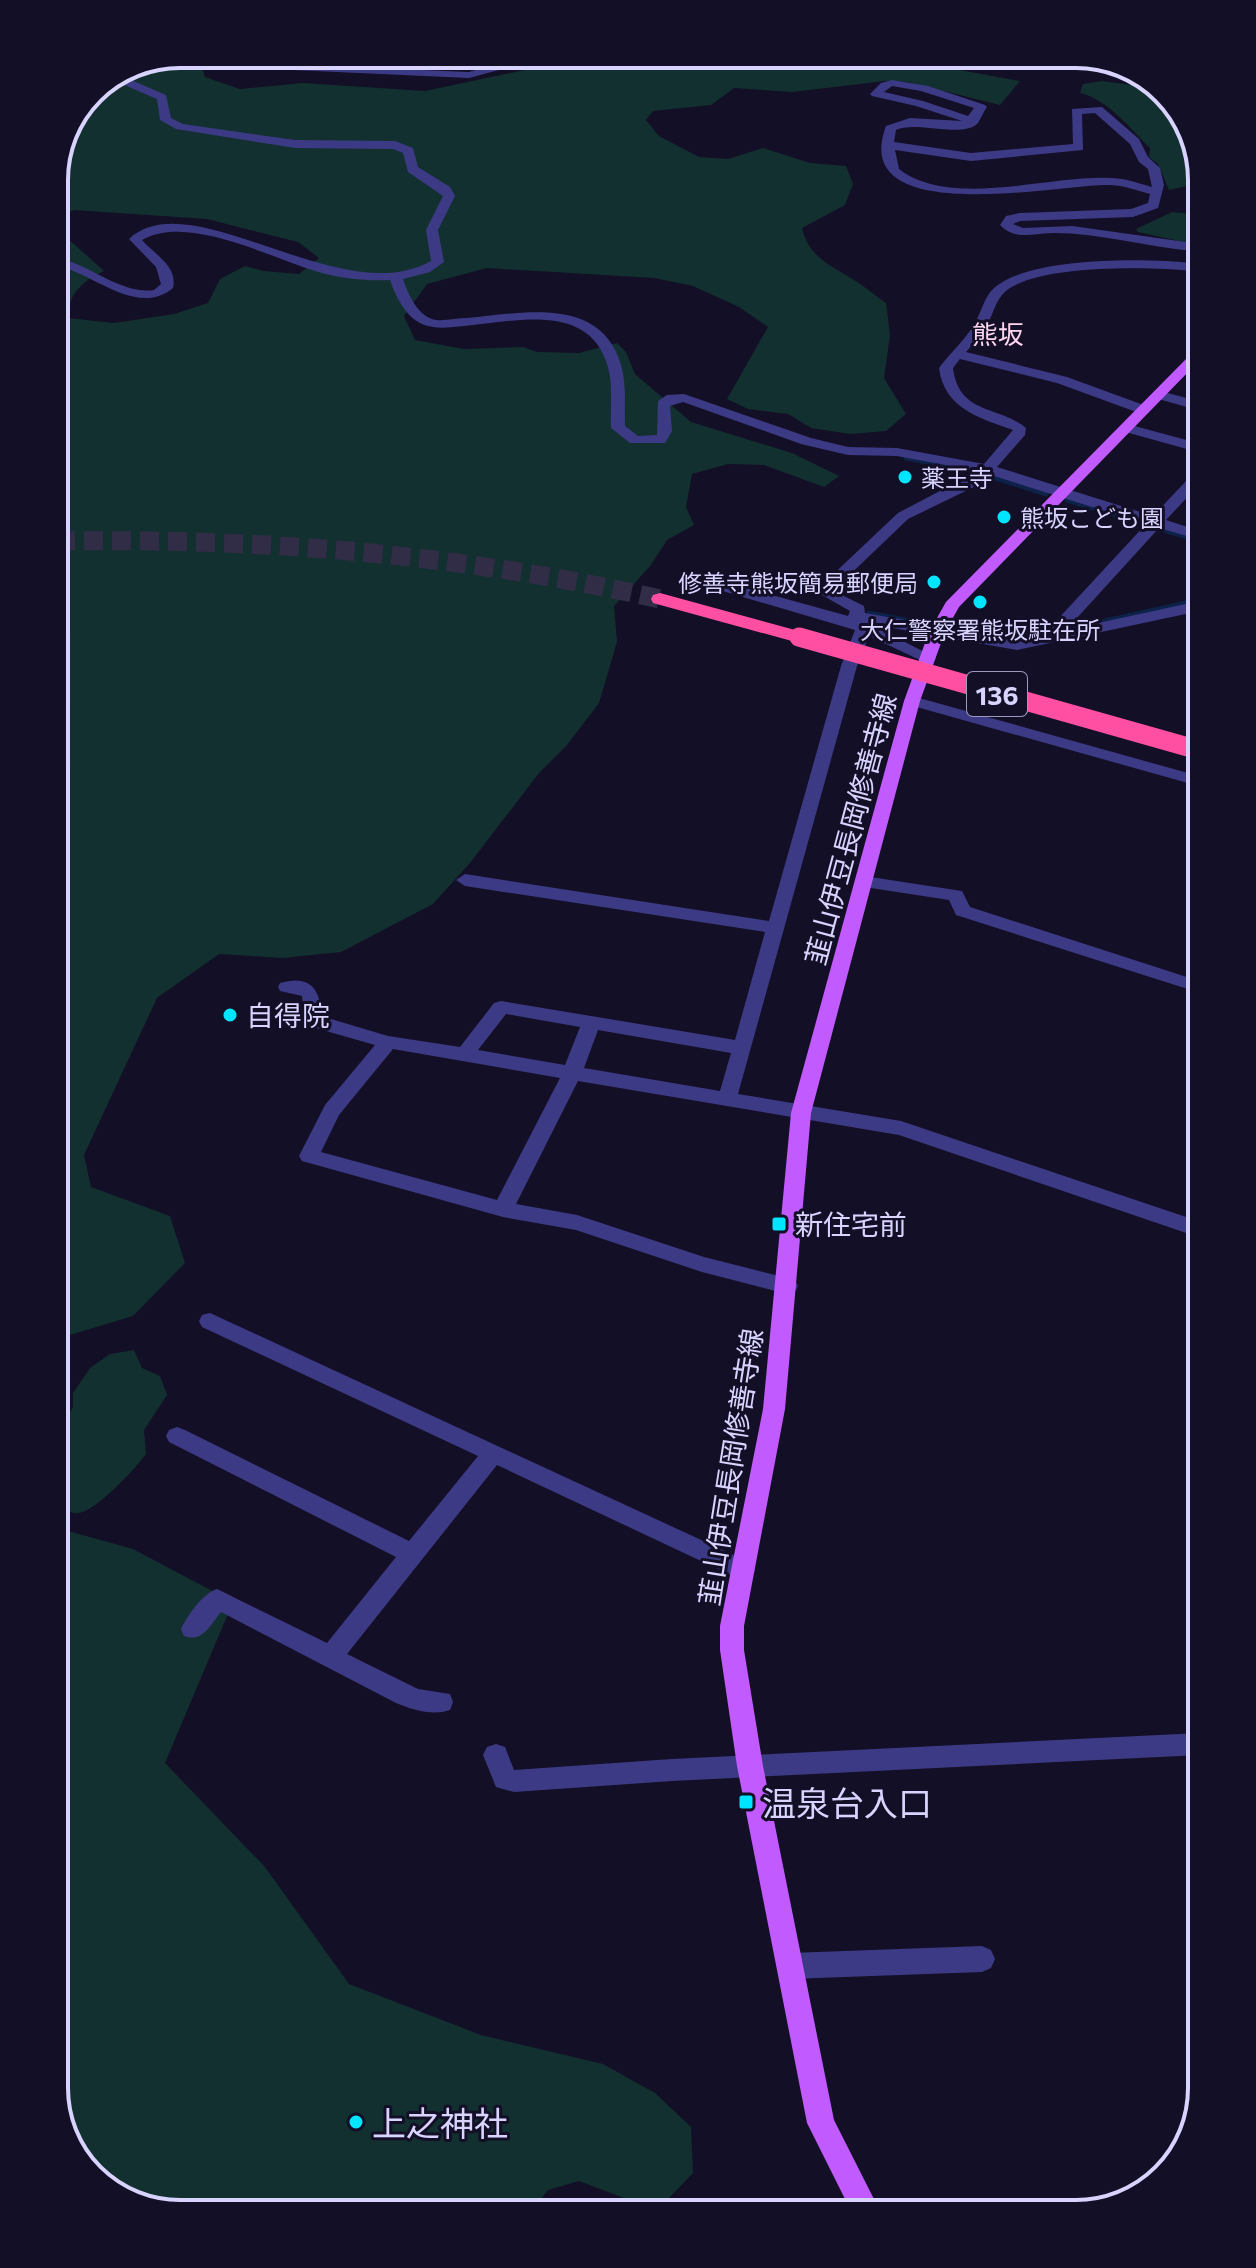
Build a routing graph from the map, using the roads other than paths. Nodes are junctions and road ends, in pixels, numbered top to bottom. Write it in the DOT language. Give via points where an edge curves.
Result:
graph roads {
  1 [pos="174,68"];
  2 [pos="282,68"];
  3 [pos="495,68"];
  4 [pos="127,82"];
  5 [pos="971,120"];
  6 [pos="888,145"];
  7 [pos="1155,192"];
  8 [pos="1188,246"];
  9 [pos="68,263"];
  10 [pos="1188,266"];
  11 [pos="396,278"];
  12 [pos="957,354"];
  13 [pos="1188,367"];
  14 [pos="1160,395"];
  15 [pos="1188,403"];
  16 [pos="1144,410"];
  17 [pos="1127,428"];
  18 [pos="1188,445"];
  19 [pos="988,469"];
  20 [pos="1188,487"];
  21 [pos="1061,493"];
  22 [pos="1155,523"];
  23 [pos="1188,532"];
  24 [pos="721,586"];
  25 [pos="660,599"];
  26 [pos="1188,609"];
  27 [pos="859,622"];
  28 [pos="937,632"];
  29 [pos="799,637"];
  30 [pos="1047,641"];
  31 [pos="928,658"];
  32 [pos="869,659"];
  33 [pos="912,701"];
  34 [pos="1188,731"];
  35 [pos="1188,747"];
  36 [pos="1188,761"];
  37 [pos="1188,778"];
  38 [pos="465,880"];
  39 [pos="864,882"];
  40 [pos="777,928"];
  41 [pos="1188,983"];
  42 [pos="287,987"];
  43 [pos="591,1022"];
  44 [pos="388,1042"];
  45 [pos="742,1048"];
  46 [pos="465,1054"];
  47 [pos="572,1073"];
  48 [pos="727,1099"];
  49 [pos="801,1113"];
  50 [pos="503,1209"];
  51 [pos="1188,1226"];
  52 [pos="787,1286"];
  53 [pos="210,1321"];
  54 [pos="177,1436"];
  55 [pos="492,1455"];
  56 [pos="412,1554"];
  57 [pos="743,1570"];
  58 [pos="193,1629"];
  59 [pos="331,1656"];
  60 [pos="441,1702"];
  61 [pos="1188,1745"];
  62 [pos="496,1755"];
  63 [pos="750,1766"];
  64 [pos="982,1959"];
  65 [pos="790,1966"];
  66 [pos="860,2200"];
  1 -- 2 [label="street"];
  2 -- 3 [label="street" via="469,75"];
  4 -- 11 [label="street" via="162,97 166,120 185,128 295,144 395,145 409,151 412,169 449,196 432,230 438,262"];
  5 -- 5 [label="street" via="981,107 945,94 895,83 876,94"];
  5 -- 6 [label="street" via="947,126 899,122 888,131"];
  6 -- 7 [label="street" via="895,173 918,184 987,191 1111,181"];
  6 -- 7 [label="street" via="971,157 1079,147 1076,111 1098,109 1135,142 1154,168"];
  7 -- 8 [label="street" via="1154,205 1141,212 1069,213 1005,223 1018,231 1094,231"];
  9 -- 11 [label="street" via="134,294 156,294 167,287 168,275 135,239 150,231 178,230 228,238 314,267"];
  10 -- 12 [label="street" via="1097,267 1026,277 996,293"];
  11 -- 19 [label="street" via="411,309 436,324 549,315 588,325 616,367 618,428 635,440 660,440 668,427 663,404 684,398 832,448 897,452"];
  12 -- 16 [label="street" via="1062,380"];
  12 -- 19 [label="street" via="945,372 956,395 969,408 1019,428"];
  13 -- 14 [label="main road, 韮山伊豆長岡修善寺線"];
  14 -- 15 [label="street"];
  14 -- 16 [label="main road, 韮山伊豆長岡修善寺線"];
  16 -- 17 [label="main road, 韮山伊豆長岡修善寺線"];
  17 -- 18 [label="street"];
  17 -- 21 [label="main road, 韮山伊豆長岡修善寺線"];
  19 -- 21 [label="street"];
  19 -- 27 [label="street" via="972,484 903,516 830,585 830,595 858,609"];
  20 -- 22 [label="street"];
  21 -- 22 [label="street"];
  21 -- 28 [label="main road, 韮山伊豆長岡修善寺線" via="952,605"];
  22 -- 23 [label="street"];
  22 -- 30 [label="street"];
  24 -- 27 [label="street"];
  25 -- 29 [label="highway, 136"];
  26 -- 30 [label="street"];
  27 -- 28 [label="street"];
  27 -- 31 [label="street"];
  27 -- 40 [label="street"];
  28 -- 30 [label="street" via="1004,644"];
  28 -- 31 [label="main road, 韮山伊豆長岡修善寺線"];
  29 -- 32 [label="highway, 136, bridge"];
  29 -- 34 [label="highway, bridge"];
  31 -- 33 [label="main road, 韮山伊豆長岡修善寺線"];
  32 -- 35 [label="highway, 136, bridge"];
  32 -- 36 [label="highway, bridge"];
  33 -- 37 [label="street"];
  33 -- 39 [label="main road, 韮山伊豆長岡修善寺線"];
  38 -- 40 [label="street"];
  39 -- 41 [label="street" via="956,895 962,911"];
  39 -- 49 [label="main road, 韮山伊豆長岡修善寺線"];
  40 -- 45 [label="street"];
  42 -- 44 [label="street" via="311,992 312,1020"];
  43 -- 45 [label="street"];
  43 -- 46 [label="street" via="501,1007"];
  43 -- 47 [label="street"];
  44 -- 46 [label="street"];
  44 -- 50 [label="street" via="326,1121 309,1156"];
  45 -- 48 [label="street"];
  46 -- 47 [label="street"];
  47 -- 48 [label="street"];
  47 -- 50 [label="street"];
  48 -- 49 [label="street"];
  49 -- 51 [label="street" via="901,1128"];
  49 -- 52 [label="main road, 韮山伊豆長岡修善寺線"];
  50 -- 52 [label="street" via="577,1223"];
  52 -- 57 [label="main road, 韮山伊豆長岡修善寺線" via="774,1409"];
  53 -- 55 [label="street"];
  54 -- 56 [label="street"];
  55 -- 56 [label="street"];
  55 -- 57 [label="street"];
  56 -- 59 [label="street"];
  57 -- 63 [label="main road, 韮山伊豆長岡修善寺線" via="732,1650"];
  58 -- 59 [label="street" via="217,1599"];
  59 -- 60 [label="street" via="417,1700"];
  61 -- 63 [label="street"];
  62 -- 63 [label="street" via="505,1779 514,1781"];
  63 -- 65 [label="main road, 韮山伊豆長岡修善寺線"];
  64 -- 65 [label="street"];
  65 -- 66 [label="main road, 韮山伊豆長岡修善寺線" via="821,2123"];
}
